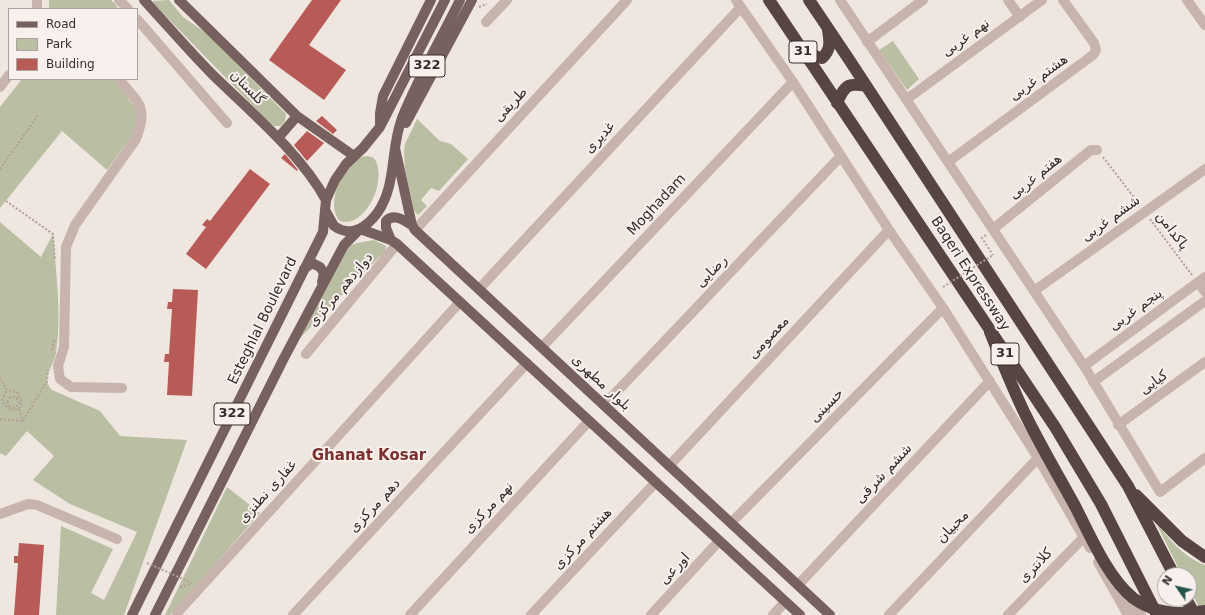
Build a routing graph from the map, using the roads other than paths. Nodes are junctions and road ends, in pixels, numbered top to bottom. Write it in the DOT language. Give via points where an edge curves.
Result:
graph roads {
  1 [pos="145,0"];
  2 [pos="179,0"];
  3 [pos="431,0"];
  4 [pos="445,0"];
  5 [pos="460,0"];
  6 [pos="472,0"];
  7 [pos="507,0"];
  8 [pos="627,0"];
  9 [pos="769,0"];
  10 [pos="808,0"];
  11 [pos="840,0"];
  12 [pos="923,0"];
  13 [pos="1008,0"];
  14 [pos="1042,0"];
  15 [pos="1063,0"];
  16 [pos="1187,0"];
  17 [pos="739,4"];
  18 [pos="1020,17"];
  19 [pos="138,21"];
  20 [pos="486,22"];
  21 [pos="1205,25"];
  22 [pos="828,30"];
  23 [pos="867,42"];
  24 [pos="803,53"];
  25 [pos="8,76"];
  26 [pos="120,80"];
  27 [pos="793,82"];
  28 [pos="866,86"];
  29 [pos="0,87"];
  30 [pos="906,99"];
  31 [pos="837,103"];
  32 [pos="297,116"];
  33 [pos="227,123"];
  34 [pos="380,128"];
  35 [pos="397,134"];
  36 [pos="278,138"];
  37 [pos="395,148"];
  38 [pos="1097,150"];
  39 [pos="354,156"];
  40 [pos="840,157"];
  41 [pos="948,162"];
  42 [pos="1205,169"];
  43 [pos="326,205"];
  44 [pos="414,227"];
  45 [pos="360,229"];
  46 [pos="993,229"];
  47 [pos="889,230"];
  48 [pos="394,242"];
  49 [pos="304,269"];
  50 [pos="1202,280"];
  51 [pos="321,288"];
  52 [pos="479,289"];
  53 [pos="1034,291"];
  54 [pos="1205,292"];
  55 [pos="1205,301"];
  56 [pos="460,302"];
  57 [pos="943,308"];
  58 [pos="990,332"];
  59 [pos="542,347"];
  60 [pos="306,354"];
  61 [pos="1205,362"];
  62 [pos="527,364"];
  63 [pos="1084,366"];
  64 [pos="990,381"];
  65 [pos="1093,382"];
  66 [pos="122,388"];
  67 [pos="604,406"];
  68 [pos="589,421"];
  69 [pos="1118,425"];
  70 [pos="1038,458"];
  71 [pos="1205,458"];
  72 [pos="669,466"];
  73 [pos="656,482"];
  74 [pos="1128,486"];
  75 [pos="0,514"];
  76 [pos="731,524"];
  77 [pos="1084,537"];
  78 [pos="117,539"];
  79 [pos="719,541"];
  80 [pos="1205,557"];
  81 [pos="1170,567"];
  82 [pos="798,585"];
  83 [pos="1115,594"];
  84 [pos="785,602"];
  85 [pos="1205,611"];
  86 [pos="177,613"];
  87 [pos="132,615"];
  88 [pos="154,615"];
  89 [pos="293,615"];
  90 [pos="410,615"];
  91 [pos="531,615"];
  92 [pos="651,615"];
  93 [pos="773,615"];
  94 [pos="800,615"];
  95 [pos="830,615"];
  96 [pos="889,615"];
  97 [pos="1008,615"];
  98 [pos="1128,615"];
  99 [pos="1141,615"];
  100 [pos="1157,615"];
  1 -- 36 [label="main road, گلستان" via="210,72"];
  2 -- 32 [label="main road, گلستان"];
  3 -- 34 [label="main road" via="383,96"];
  4 -- 34 [label="main road, 322"];
  5 -- 35 [label="main road, 322" via="401,119"];
  6 -- 35 [label="main road" via="408,119"];
  7 -- 20 [label="street"];
  8 -- 44 [label="street, طریقی"];
  9 -- 24 [label="highway, Baqeri Expressway / 31"];
  10 -- 22 [label="highway, Baqeri Expressway / 31"];
  11 -- 23 [label="street"];
  12 -- 23 [label="street"];
  13 -- 18 [label="street"];
  14 -- 18 [label="street, نهم غربی"];
  15 -- 41 [label="street, هشتم غربی" via="1094,42 1096,50 1093,55"];
  16 -- 21 [label="street"];
  17 -- 27 [label="street"];
  17 -- 52 [label="street, غدیری"];
  18 -- 30 [label="street, نهم غربی"];
  19 -- 33 [label="street"];
  22 -- 24 [label="highway" via="830,44 827,54 822,58"];
  22 -- 28 [label="highway, Baqeri Expressway / 31"];
  23 -- 30 [label="street"];
  24 -- 31 [label="highway, Baqeri Expressway / 31"];
  25 -- 29 [label="street"];
  26 -- 66 [label="street" via="140,106 143,114 141,126 136,139 75,226 66,247 64,347 58,373 60,379 71,387"];
  27 -- 40 [label="street"];
  27 -- 59 [label="street, Moghadam"];
  28 -- 31 [label="highway" via="847,86"];
  28 -- 74 [label="highway, Baqeri Expressway / 31"];
  30 -- 41 [label="street"];
  31 -- 58 [label="highway, Baqeri Expressway / 31"];
  32 -- 36 [label="main road"];
  32 -- 39 [label="main road, گلستان"];
  34 -- 39 [label="main road, Esteghlal Boulevard"];
  35 -- 37 [label="main road"];
  36 -- 43 [label="main road, گلستان" via="315,182"];
  37 -- 44 [label="main road"];
  37 -- 45 [label="main road" via="387,194 377,213"];
  38 -- 46 [label="street, هفتم غربی" via="1091,150"];
  39 -- 43 [label="main road, Esteghlal Boulevard" via="334,180"];
  40 -- 47 [label="street"];
  40 -- 67 [label="street, رضایی"];
  41 -- 46 [label="street"];
  42 -- 53 [label="street, ششم غربی"];
  43 -- 45 [label="main road, گلستان" via="330,221 338,229 351,232"];
  43 -- 49 [label="main road, Esteghlal Boulevard / 322" via="323,232"];
  44 -- 48 [label="main road, بلوار مطهری" via="395,217 390,218 386,221 386,228"];
  44 -- 52 [label="main road, بلوار مطهری"];
  45 -- 48 [label="main road"];
  45 -- 51 [label="main road, 322" via="344,245"];
  46 -- 53 [label="street"];
  47 -- 57 [label="street"];
  47 -- 72 [label="street, معصومی"];
  48 -- 56 [label="main road"];
  48 -- 60 [label="street, دوازدهم مرکزی"];
  49 -- 51 [label="main road" via="312,263 320,267 324,273"];
  49 -- 87 [label="main road, Esteghlal Boulevard / 322"];
  50 -- 54 [label="street"];
  50 -- 63 [label="street, پنجم غربی"];
  51 -- 88 [label="main road, 322"];
  52 -- 59 [label="main road, بلوار مطهری"];
  53 -- 63 [label="street"];
  55 -- 65 [label="street"];
  56 -- 62 [label="main road"];
  56 -- 86 [label="street, غفاری نطنزی"];
  57 -- 64 [label="street"];
  57 -- 76 [label="street, حسینی"];
  58 -- 85 [label="highway, bridge" via="1027,418 1104,560 1122,587 1133,598 1158,611 1185,615"];
  58 -- 100 [label="highway, Baqeri Expressway / 31" via="1055,427 1102,504"];
  59 -- 67 [label="main road, بلوار مطهری"];
  61 -- 69 [label="street, کیایی"];
  62 -- 68 [label="main road"];
  62 -- 89 [label="street, دهم مرکزی"];
  63 -- 65 [label="street"];
  64 -- 70 [label="street"];
  64 -- 82 [label="street, ششم شرقی"];
  65 -- 69 [label="street"];
  67 -- 72 [label="main road, بلوار مطهری"];
  68 -- 73 [label="main road"];
  68 -- 90 [label="street, نهم مرکزی"];
  69 -- 71 [label="street" via="1160,492"];
  70 -- 77 [label="street"];
  70 -- 96 [label="street, محبیان"];
  72 -- 76 [label="main road, بلوار مطهری"];
  73 -- 79 [label="main road"];
  73 -- 91 [label="street, هشتم مرکزی"];
  74 -- 80 [label="highway" via="1182,541"];
  74 -- 81 [label="highway, Baqeri Expressway / 31"];
  75 -- 78 [label="street" via="28,504 37,505"];
  76 -- 82 [label="main road, بلوار مطهری"];
  77 -- 83 [label="street"];
  77 -- 97 [label="street, کلانتری"];
  79 -- 84 [label="main road"];
  79 -- 92 [label="street, اورعی"];
  82 -- 95 [label="main road, بلوار مطهری"];
  83 -- 98 [label="street"];
  83 -- 99 [label="street"];
  84 -- 93 [label="street"];
  84 -- 94 [label="main road"];
}
